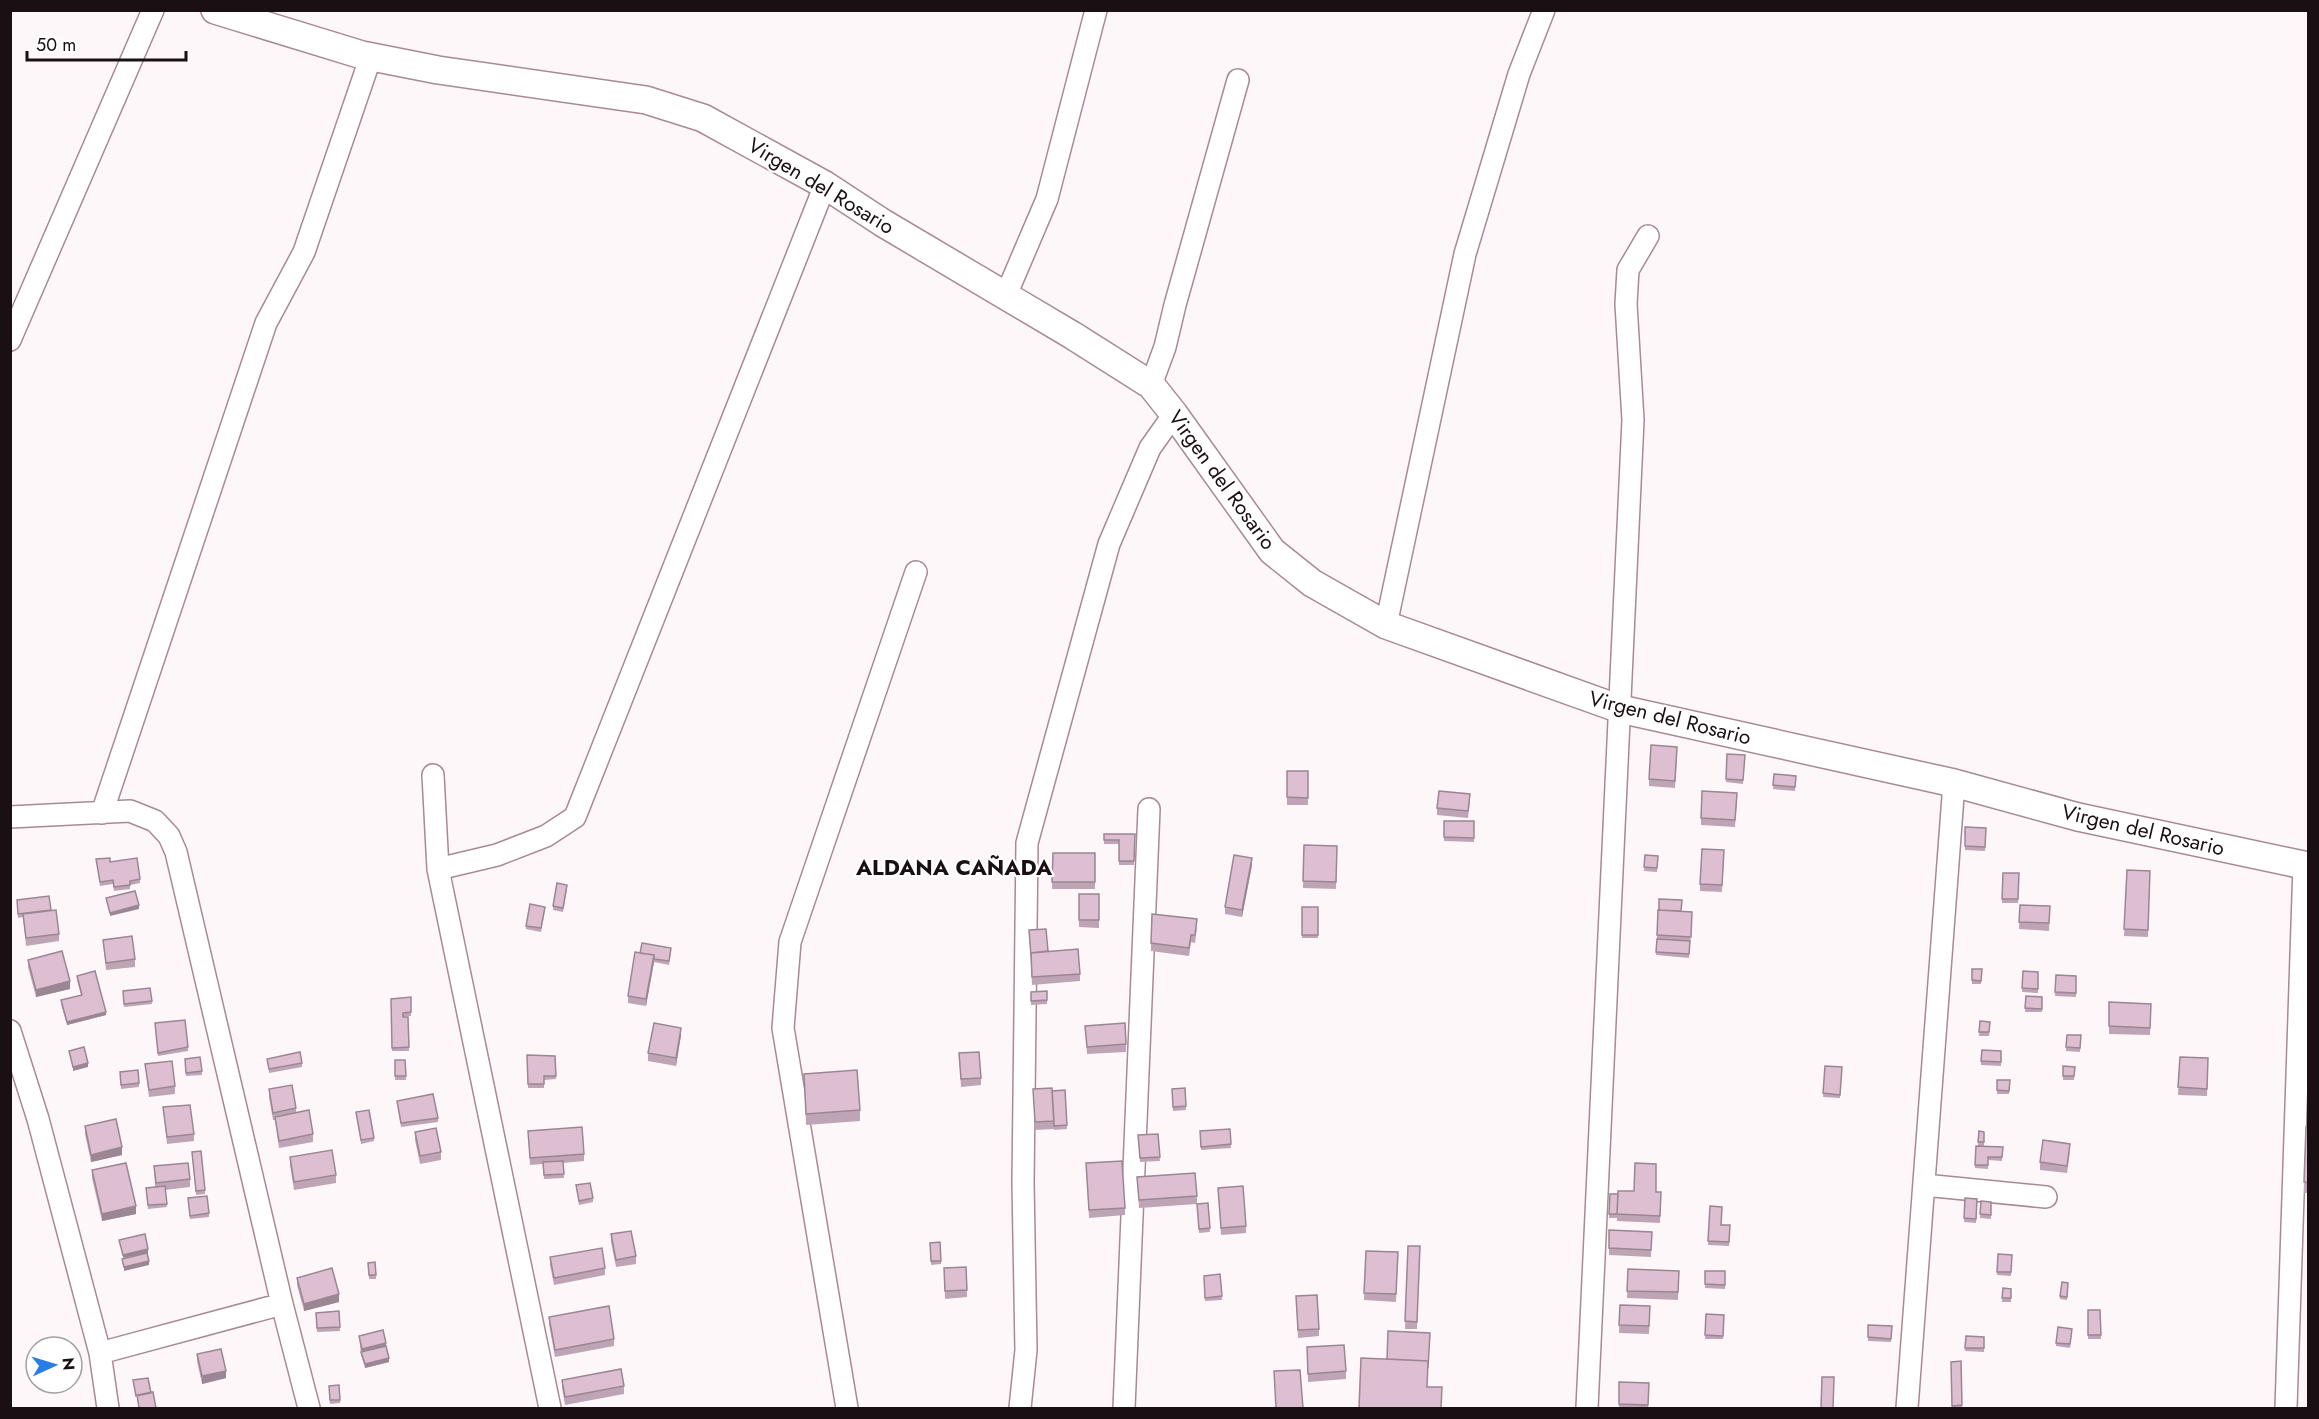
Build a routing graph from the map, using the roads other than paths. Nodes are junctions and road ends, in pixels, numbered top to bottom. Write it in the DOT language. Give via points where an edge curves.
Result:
graph roads {
  1 [pos="153,10"];
  2 [pos="215,10"];
  3 [pos="1096,10"];
  4 [pos="1544,10"];
  5 [pos="371,56"];
  6 [pos="1238,80"];
  7 [pos="825,185"];
  8 [pos="1648,236"];
  9 [pos="1006,296"];
  10 [pos="10,340"];
  11 [pos="1151,385"];
  12 [pos="1174,414"];
  13 [pos="916,572"];
  14 [pos="1386,625"];
  15 [pos="1620,709"];
  16 [pos="433,775"];
  17 [pos="1954,783"];
  18 [pos="1149,809"];
  19 [pos="102,813"];
  20 [pos="10,817"];
  21 [pos="2306,865"];
  22 [pos="438,869"];
  23 [pos="10,1031"];
  24 [pos="1924,1185"];
  25 [pos="2046,1197"];
  26 [pos="282,1304"];
  27 [pos="100,1353"];
  28 [pos="108,1408"];
  29 [pos="309,1408"];
  30 [pos="550,1408"];
  31 [pos="847,1408"];
  32 [pos="1020,1408"];
  33 [pos="1124,1408"];
  34 [pos="1587,1408"];
  35 [pos="1907,1408"];
  36 [pos="2286,1408"];
  1 -- 10 [label="street"];
  2 -- 5 [label="street, Virgen del Rosario"];
  3 -- 9 [label="street" via="1047,199"];
  4 -- 14 [label="street" via="1519,74 1465,254"];
  5 -- 7 [label="street, Virgen del Rosario" via="438,70 645,100 703,118"];
  5 -- 19 [label="street" via="304,252 266,324"];
  6 -- 11 [label="street" via="1165,348"];
  7 -- 9 [label="street, Virgen del Rosario"];
  7 -- 22 [label="street" via="575,817 546,836 496,855"];
  8 -- 15 [label="street" via="1628,270 1626,304 1634,420"];
  9 -- 11 [label="street, Virgen del Rosario"];
  11 -- 12 [label="street, Virgen del Rosario"];
  12 -- 14 [label="street, Virgen del Rosario" via="1272,551 1311,583"];
  12 -- 32 [label="street" via="1150,448 1109,544 1027,843 1023,1183 1026,1350"];
  13 -- 31 [label="street" via="790,942 783,1028"];
  14 -- 15 [label="street, Virgen del Rosario"];
  15 -- 17 [label="street, Virgen del Rosario"];
  15 -- 34 [label="street"];
  16 -- 22 [label="street"];
  17 -- 21 [label="street, Virgen del Rosario" via="2078,817"];
  17 -- 24 [label="street"];
  18 -- 33 [label="street"];
  19 -- 20 [label="street"];
  19 -- 26 [label="street" via="130,812 155,821 169,836 176,852"];
  21 -- 36 [label="street"];
  22 -- 30 [label="street"];
  23 -- 27 [label="street" via="38,1119"];
  24 -- 25 [label="street"];
  24 -- 35 [label="street"];
  26 -- 27 [label="street"];
  26 -- 29 [label="street"];
  27 -- 28 [label="street"];
}
